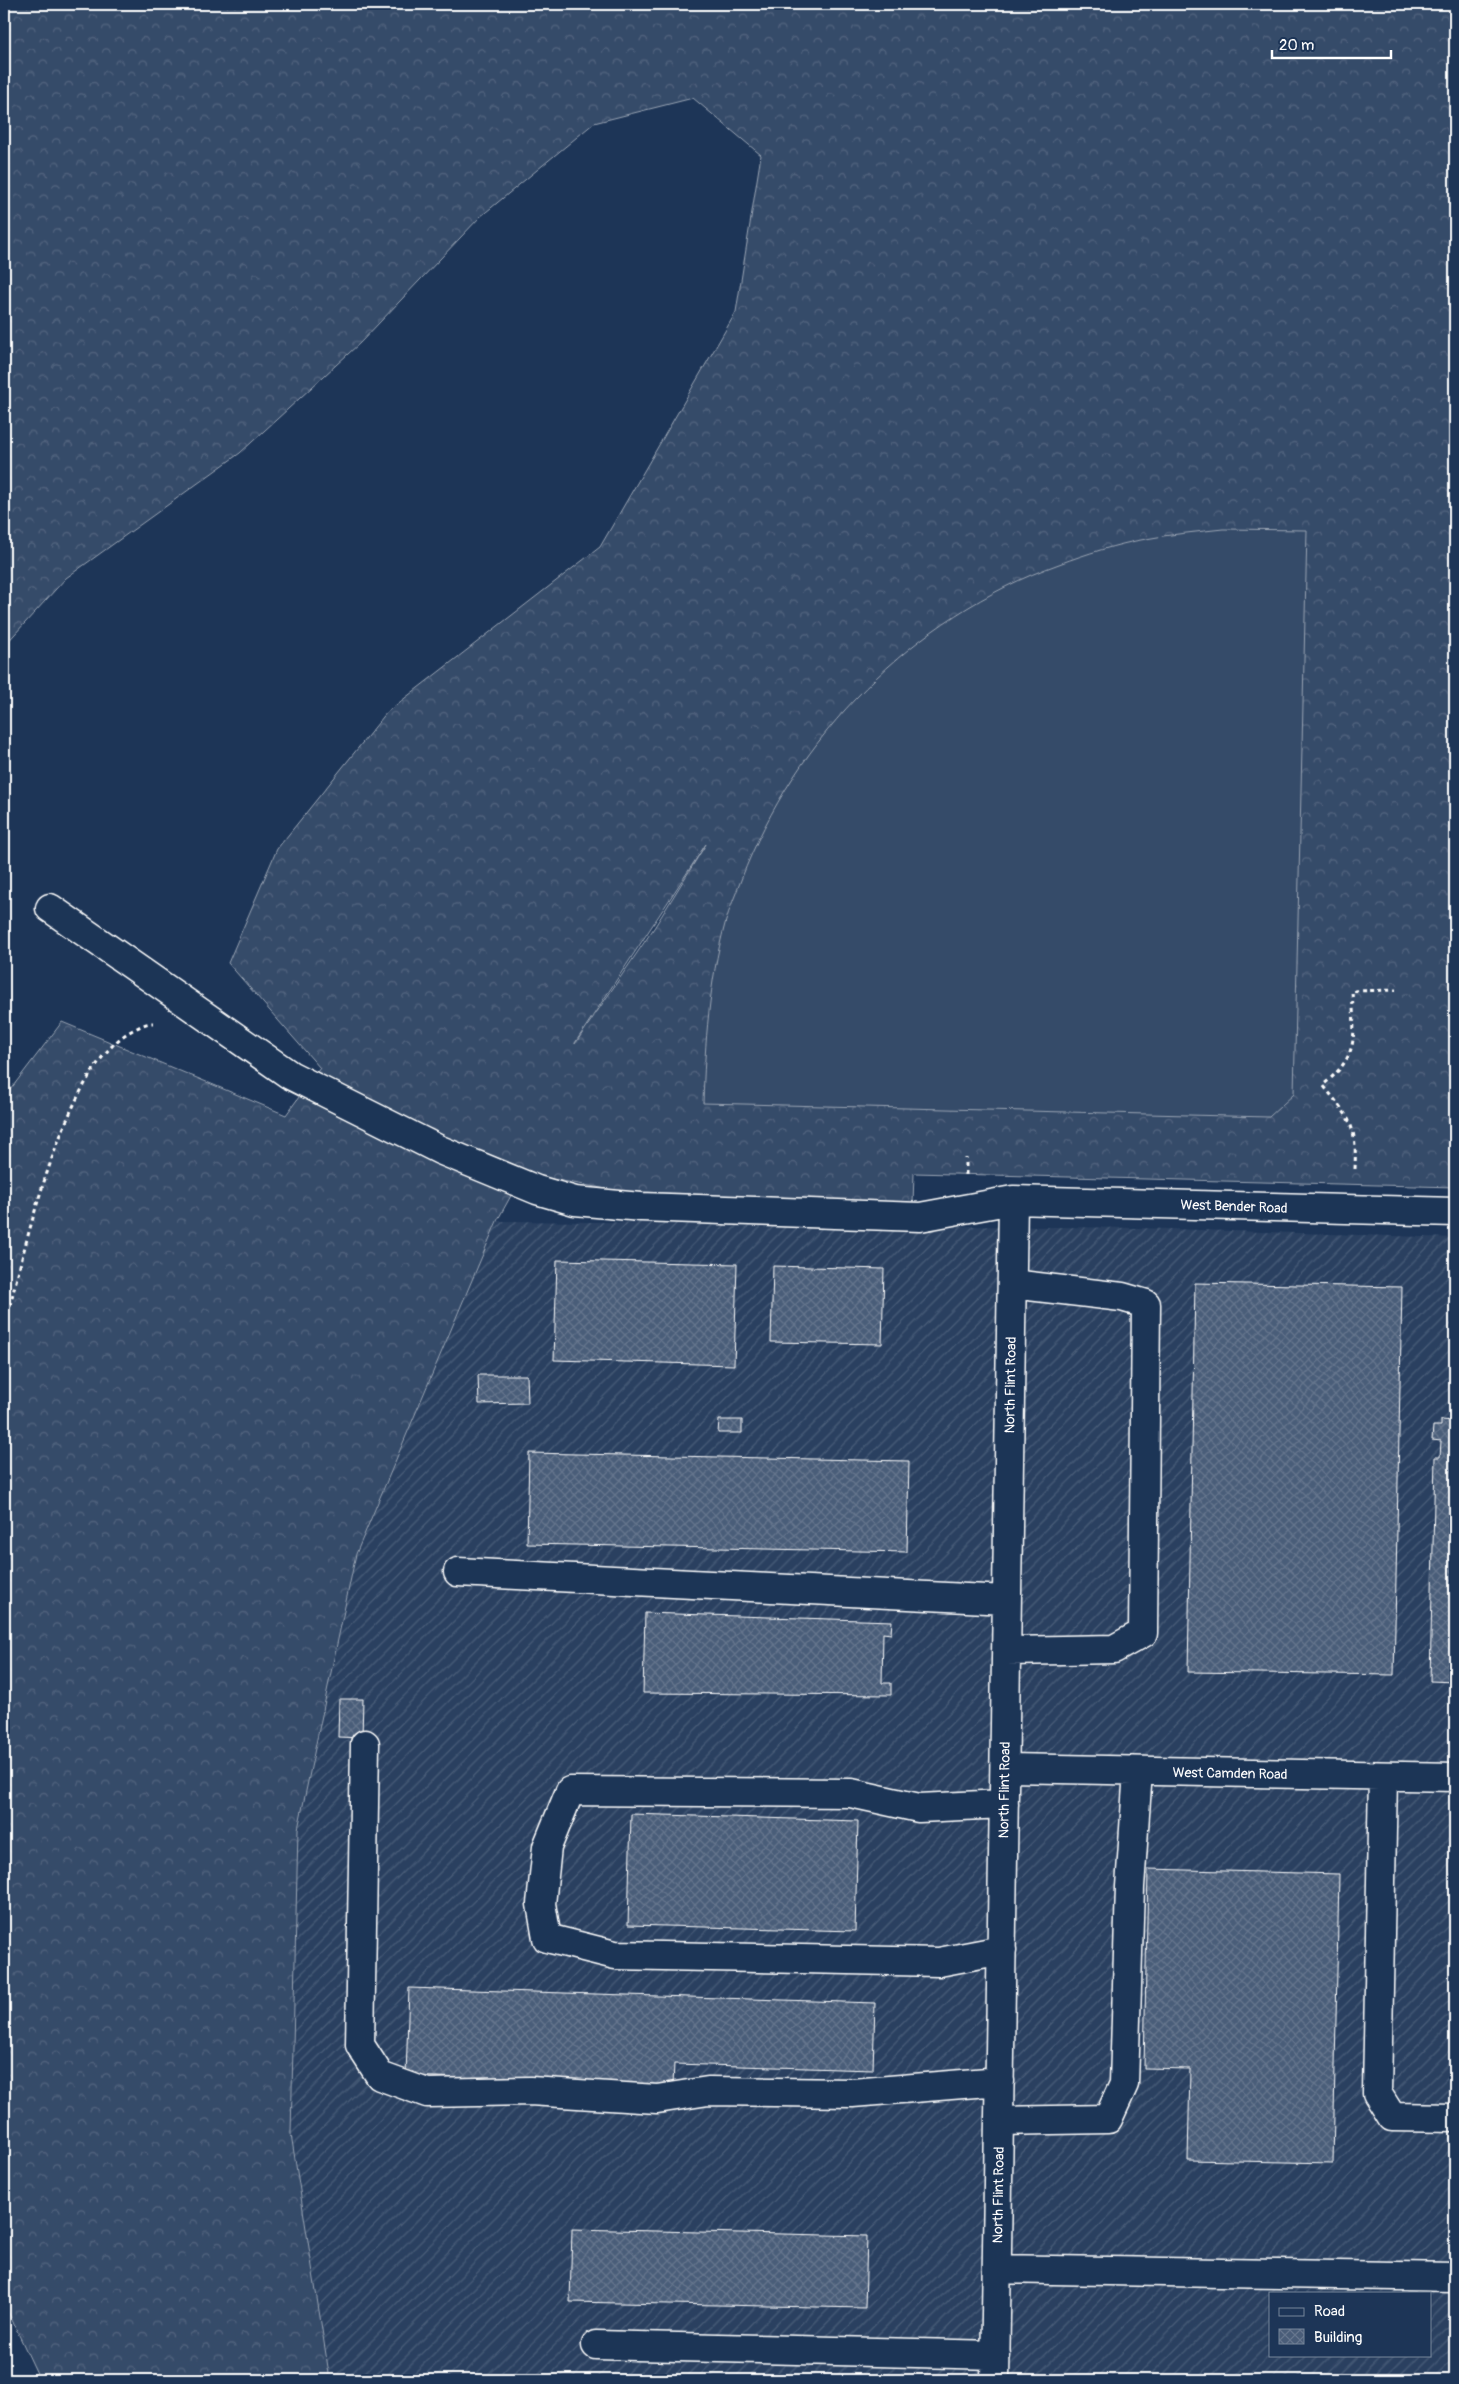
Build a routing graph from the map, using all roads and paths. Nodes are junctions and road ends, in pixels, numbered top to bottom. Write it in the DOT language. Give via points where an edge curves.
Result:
graph roads {
  1 [pos="50,908"];
  2 [pos="1396,990"];
  3 [pos="155,1023"];
  4 [pos="1355,1169"];
  5 [pos="1013,1200"];
  6 [pos="1455,1212"];
  7 [pos="1012,1284"];
  8 [pos="4,1330"];
  9 [pos="458,1572"];
  10 [pos="1006,1600"];
  11 [pos="1006,1651"];
  12 [pos="365,1744"];
  13 [pos="1005,1768"];
  14 [pos="1138,1771"];
  15 [pos="1383,1776"];
  16 [pos="1455,1777"];
  17 [pos="1004,1804"];
  18 [pos="1002,1950"];
  19 [pos="1000,2081"];
  20 [pos="1455,2118"];
  21 [pos="999,2121"];
  22 [pos="997,2269"];
  23 [pos="1455,2277"];
  24 [pos="596,2345"];
  25 [pos="996,2368"];
  1 -- 5 [label="street, West Bender Road" via="290,1075 440,1150 537,1190 575,1201 641,1207 920,1216"];
  2 -- 4 [label="path" via="1352,991 1354,1043 1347,1061 1323,1085 1354,1130"];
  3 -- 8 [label="path" via="125,1033 95,1066 70,1114 50,1166"];
  5 -- 6 [label="street, West Bender Road"];
  5 -- 7 [label="street, North Flint Road"];
  7 -- 10 [label="street, North Flint Road"];
  7 -- 11 [label="street" via="1122,1296 1146,1304 1143,1633 1114,1649"];
  9 -- 10 [label="street"];
  10 -- 11 [label="street, North Flint Road"];
  11 -- 13 [label="street, North Flint Road"];
  12 -- 19 [label="street" via="360,2045 380,2076 427,2093 530,2092 657,2099 708,2091 852,2093"];
  13 -- 14 [label="street, West Camden Road"];
  13 -- 17 [label="street, North Flint Road"];
  14 -- 15 [label="street, West Camden Road"];
  14 -- 21 [label="street" via="1124,2084 1108,2119"];
  15 -- 16 [label="street, West Camden Road"];
  15 -- 20 [label="street" via="1377,2093 1392,2117"];
  17 -- 18 [label="street, North Flint Road"];
  17 -- 18 [label="street" via="919,1808 851,1792 570,1790 547,1847 540,1904 547,1938 615,1955 939,1962"];
  18 -- 19 [label="street, North Flint Road"];
  19 -- 21 [label="street, North Flint Road"];
  21 -- 22 [label="street, North Flint Road"];
  22 -- 23 [label="street"];
  22 -- 25 [label="street, North Flint Road"];
  24 -- 25 [label="street"];
}
